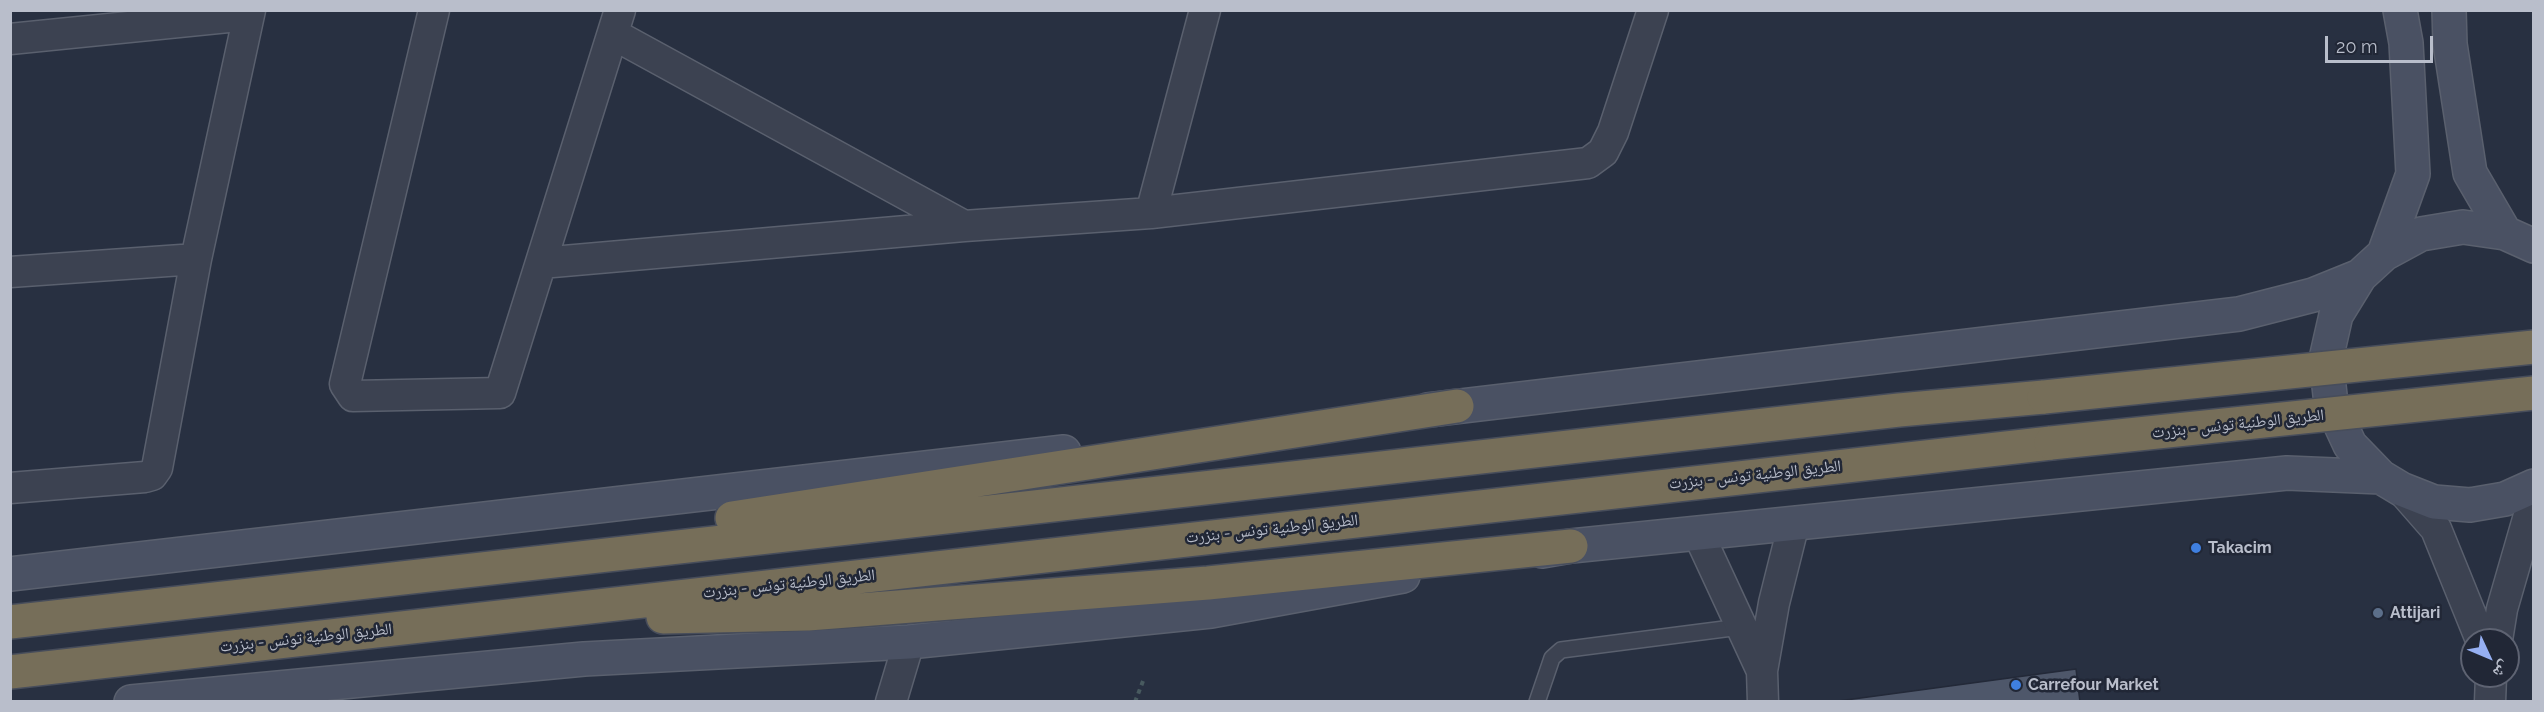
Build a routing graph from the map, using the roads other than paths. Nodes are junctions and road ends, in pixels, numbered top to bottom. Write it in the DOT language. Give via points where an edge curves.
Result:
graph roads {
  1 [pos="434,10"];
  2 [pos="1205,10"];
  3 [pos="1653,10"];
  4 [pos="2400,10"];
  5 [pos="2449,10"];
  6 [pos="249,13"];
  7 [pos="616,22"];
  8 [pos="10,39"];
  9 [pos="1150,213"];
  10 [pos="964,226"];
  11 [pos="2519,239"];
  12 [pos="2384,254"];
  13 [pos="196,259"];
  14 [pos="541,263"];
  15 [pos="10,272"];
  16 [pos="2360,276"];
  17 [pos="2534,347"];
  18 [pos="2534,393"];
  19 [pos="1457,406"];
  20 [pos="2391,483"];
  21 [pos="2534,486"];
  22 [pos="10,488"];
  23 [pos="2534,498"];
  24 [pos="1794,523"];
  25 [pos="1698,533"];
  26 [pos="1571,546"];
  27 [pos="10,574"];
  28 [pos="240,594"];
  29 [pos="10,622"];
  30 [pos="445,623"];
  31 [pos="1740,627"];
  32 [pos="2476,628"];
  33 [pos="2499,628"];
  34 [pos="909,642"];
  35 [pos="1762,671"];
  36 [pos="10,672"];
  37 [pos="204,698"];
  38 [pos="143,701"];
  39 [pos="891,702"];
  40 [pos="1537,702"];
  41 [pos="1763,702"];
  1 -- 14 [label="street" via="345,384 347,390 352,396 500,393"];
  2 -- 9 [label="street"];
  3 -- 9 [label="street" via="1613,132 1602,152 1588,163"];
  4 -- 12 [label="main road" via="2406,43 2413,174"];
  5 -- 11 [label="main road" via="2450,44 2470,173"];
  6 -- 8 [label="street"];
  6 -- 13 [label="street"];
  7 -- 10 [label="street"];
  7 -- 14 [label="street"];
  9 -- 10 [label="street"];
  10 -- 14 [label="street"];
  11 -- 12 [label="main road" via="2463,227 2421,234"];
  12 -- 16 [label="main road"];
  13 -- 15 [label="street"];
  13 -- 22 [label="street" via="158,468 145,477"];
  16 -- 19 [label="main road" via="2313,295 2239,314"];
  16 -- 20 [label="main road" via="2336,315 2326,359 2331,404 2350,445"];
  17 -- 28 [label="highway, bridge" via="1887,411"];
  18 -- 30 [label="highway, الطريق الوطنية تونس - بنزرت, bridge" via="2051,443"];
  19 -- 27 [label="main road"];
  19 -- 28 [label="highway"];
  20 -- 21 [label="main road" via="2434,502 2469,505 2505,499"];
  20 -- 24 [label="main road" via="2287,473"];
  20 -- 32 [label="street" via="2436,529"];
  23 -- 33 [label="street"];
  24 -- 25 [label="main road"];
  24 -- 35 [label="street"];
  25 -- 26 [label="main road"];
  25 -- 31 [label="street"];
  26 -- 30 [label="highway" via="1208,583 808,614"];
  26 -- 34 [label="main road" via="1211,611"];
  28 -- 29 [label="highway"];
  30 -- 36 [label="highway, الطريق الوطنية تونس - بنزرت"];
  31 -- 35 [label="street"];
  31 -- 40 [label="lane" via="1561,650 1552,658"];
  34 -- 37 [label="main road" via="584,659"];
  34 -- 39 [label="street"];
  35 -- 41 [label="street"];
  37 -- 38 [label="main road"];
}
